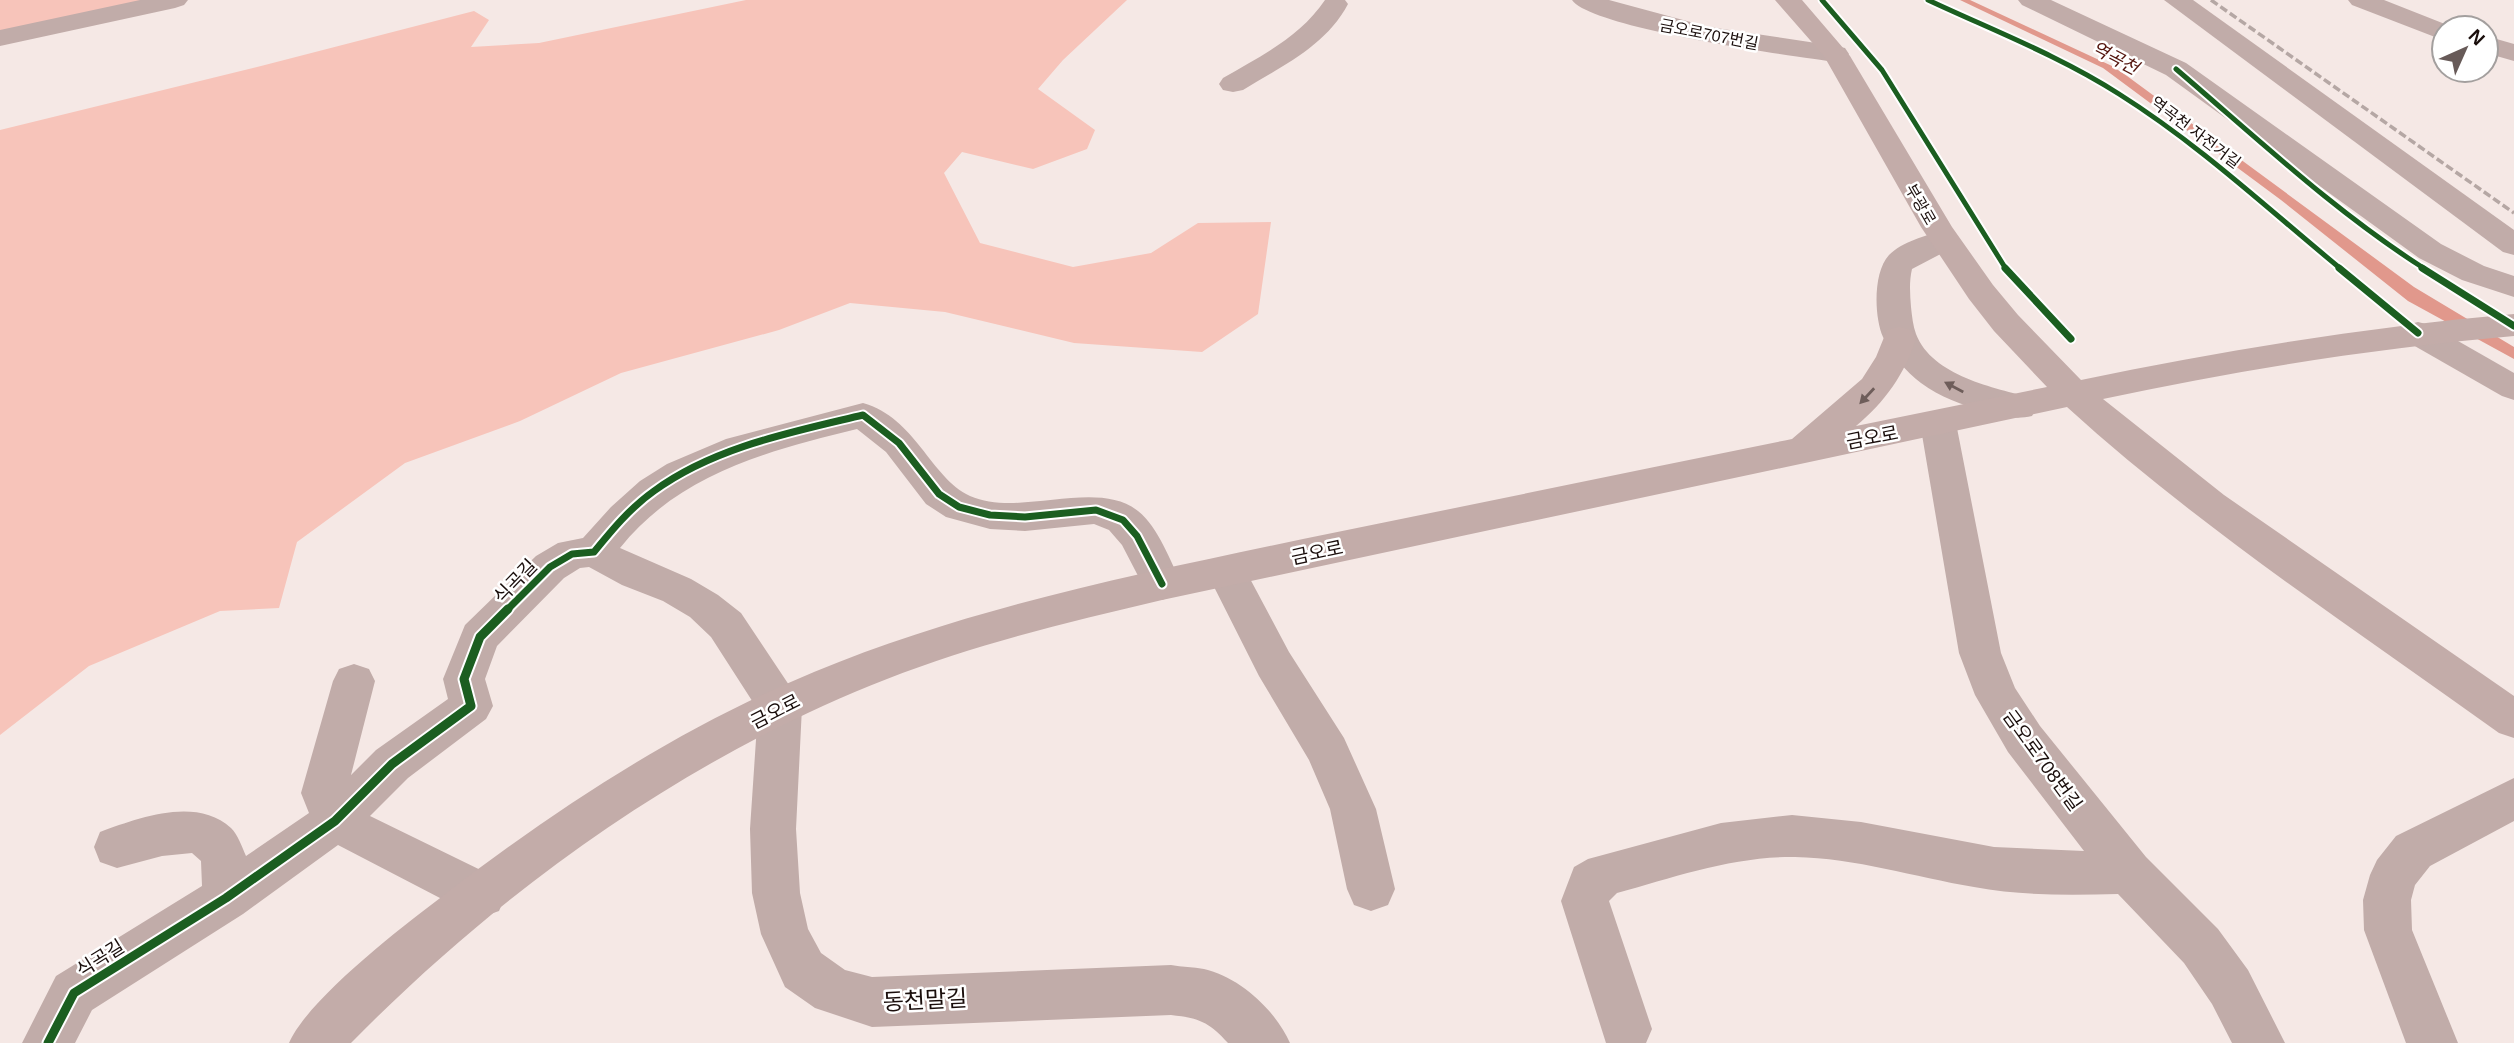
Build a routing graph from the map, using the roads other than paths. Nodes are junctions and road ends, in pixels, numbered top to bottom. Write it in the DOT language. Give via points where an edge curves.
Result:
graph roads {
  1 [pos="174,0"];
  2 [pos="1585,0"];
  3 [pos="1788,0"];
  4 [pos="2031,0"];
  5 [pos="2177,0"];
  6 [pos="2361,0"];
  7 [pos="1328,1"];
  8 [pos="2430,27"];
  9 [pos="0,38"];
  10 [pos="1836,54"];
  11 [pos="1233,84"];
  12 [pos="1943,240"];
  13 [pos="2514,245"];
  14 [pos="2514,288"];
  15 [pos="2514,325"];
  16 [pos="2424,332"];
  17 [pos="1899,338"];
  18 [pos="2514,388"];
  19 [pos="2074,393"];
  20 [pos="2019,407"];
  21 [pos="1938,424"];
  22 [pos="1801,451"];
  23 [pos="594,552"];
  24 [pos="1226,571"];
  25 [pos="1162,584"];
  26 [pos="354,681"];
  27 [pos="780,707"];
  28 [pos="2514,720"];
  29 [pos="2514,798"];
  30 [pos="335,821"];
  31 [pos="117,847"];
  32 [pos="2129,873"];
  33 [pos="1371,889"];
  34 [pos="482,895"];
  35 [pos="226,898"];
  36 [pos="1626,1029"];
  37 [pos="48,1043"];
  38 [pos="315,1043"];
  39 [pos="1264,1043"];
  40 [pos="2259,1043"];
  41 [pos="2432,1043"];
  1 -- 9 [label="street"];
  2 -- 10 [label="street, 금오로707번길" via="1651,22"];
  3 -- 10 [label="main road, 부광로"];
  4 -- 14 [label="street" via="2176,69 2430,251"];
  5 -- 13 [label="street"];
  6 -- 8 [label="street"];
  7 -- 11 [label="street" via="1332,13 1314,32"];
  10 -- 12 [label="main road, 부광로"];
  12 -- 17 [label="street" via="1905,257 1895,267 1891,282"];
  12 -- 19 [label="main road, 부광로" via="2007,324"];
  15 -- 16 [label="main road, 금오로"];
  16 -- 18 [label="street"];
  16 -- 19 [label="main road, 금오로"];
  20 -- 17 [label="street, one-way" via="1960,391 1939,379"];
  17 -- 22 [label="main road, one-way" via="1894,360 1864,401"];
  19 -- 20 [label="main road, 금오로"];
  19 -- 28 [label="main road, 부광로" via="2145,455 2224,514"];
  20 -- 21 [label="main road, 금오로"];
  21 -- 22 [label="main road, 금오로"];
  21 -- 32 [label="street, 금오로708번길" via="1980,653 1996,695 2024,739"];
  22 -- 24 [label="main road, 금오로"];
  23 -- 25 [label="street" via="655,490 718,455 863,415 899,443 939,494 959,507 1025,517 1096,510 1124,520"];
  23 -- 27 [label="street" via="704,606 726,625"];
  23 -- 30 [label="street, 식곡길" via="572,554 550,567 480,637 464,680 471,706 392,764"];
  24 -- 25 [label="main road, 금오로"];
  24 -- 33 [label="street" via="1274,664 1328,751 1353,809"];
  25 -- 27 [label="main road, 금오로" via="975,632"];
  26 -- 30 [label="street" via="324,793"];
  27 -- 34 [label="main road, 금오로" via="611,805"];
  27 -- 39 [label="street, 동천말길" via="773,829 776,893 785,934 803,970 833,991 872,1002 1171,990 1206,994 1234,1012"];
  29 -- 41 [label="street" via="2413,851 2394,875 2387,901 2388,930"];
  30 -- 34 [label="street"];
  30 -- 35 [label="street, 식곡길"];
  31 -- 35 [label="street" via="190,830 214,840 225,859"];
  32 -- 36 [label="street" via="2044,874 1977,867 1850,842 1793,836 1730,842 1605,874 1591,883 1585,901"];
  32 -- 40 [label="street, 금오로708번길" via="2201,946 2230,987"];
  34 -- 38 [label="main road, 금오로" via="401,960"];
  35 -- 37 [label="street, 식곡길" via="74,993"];
}
